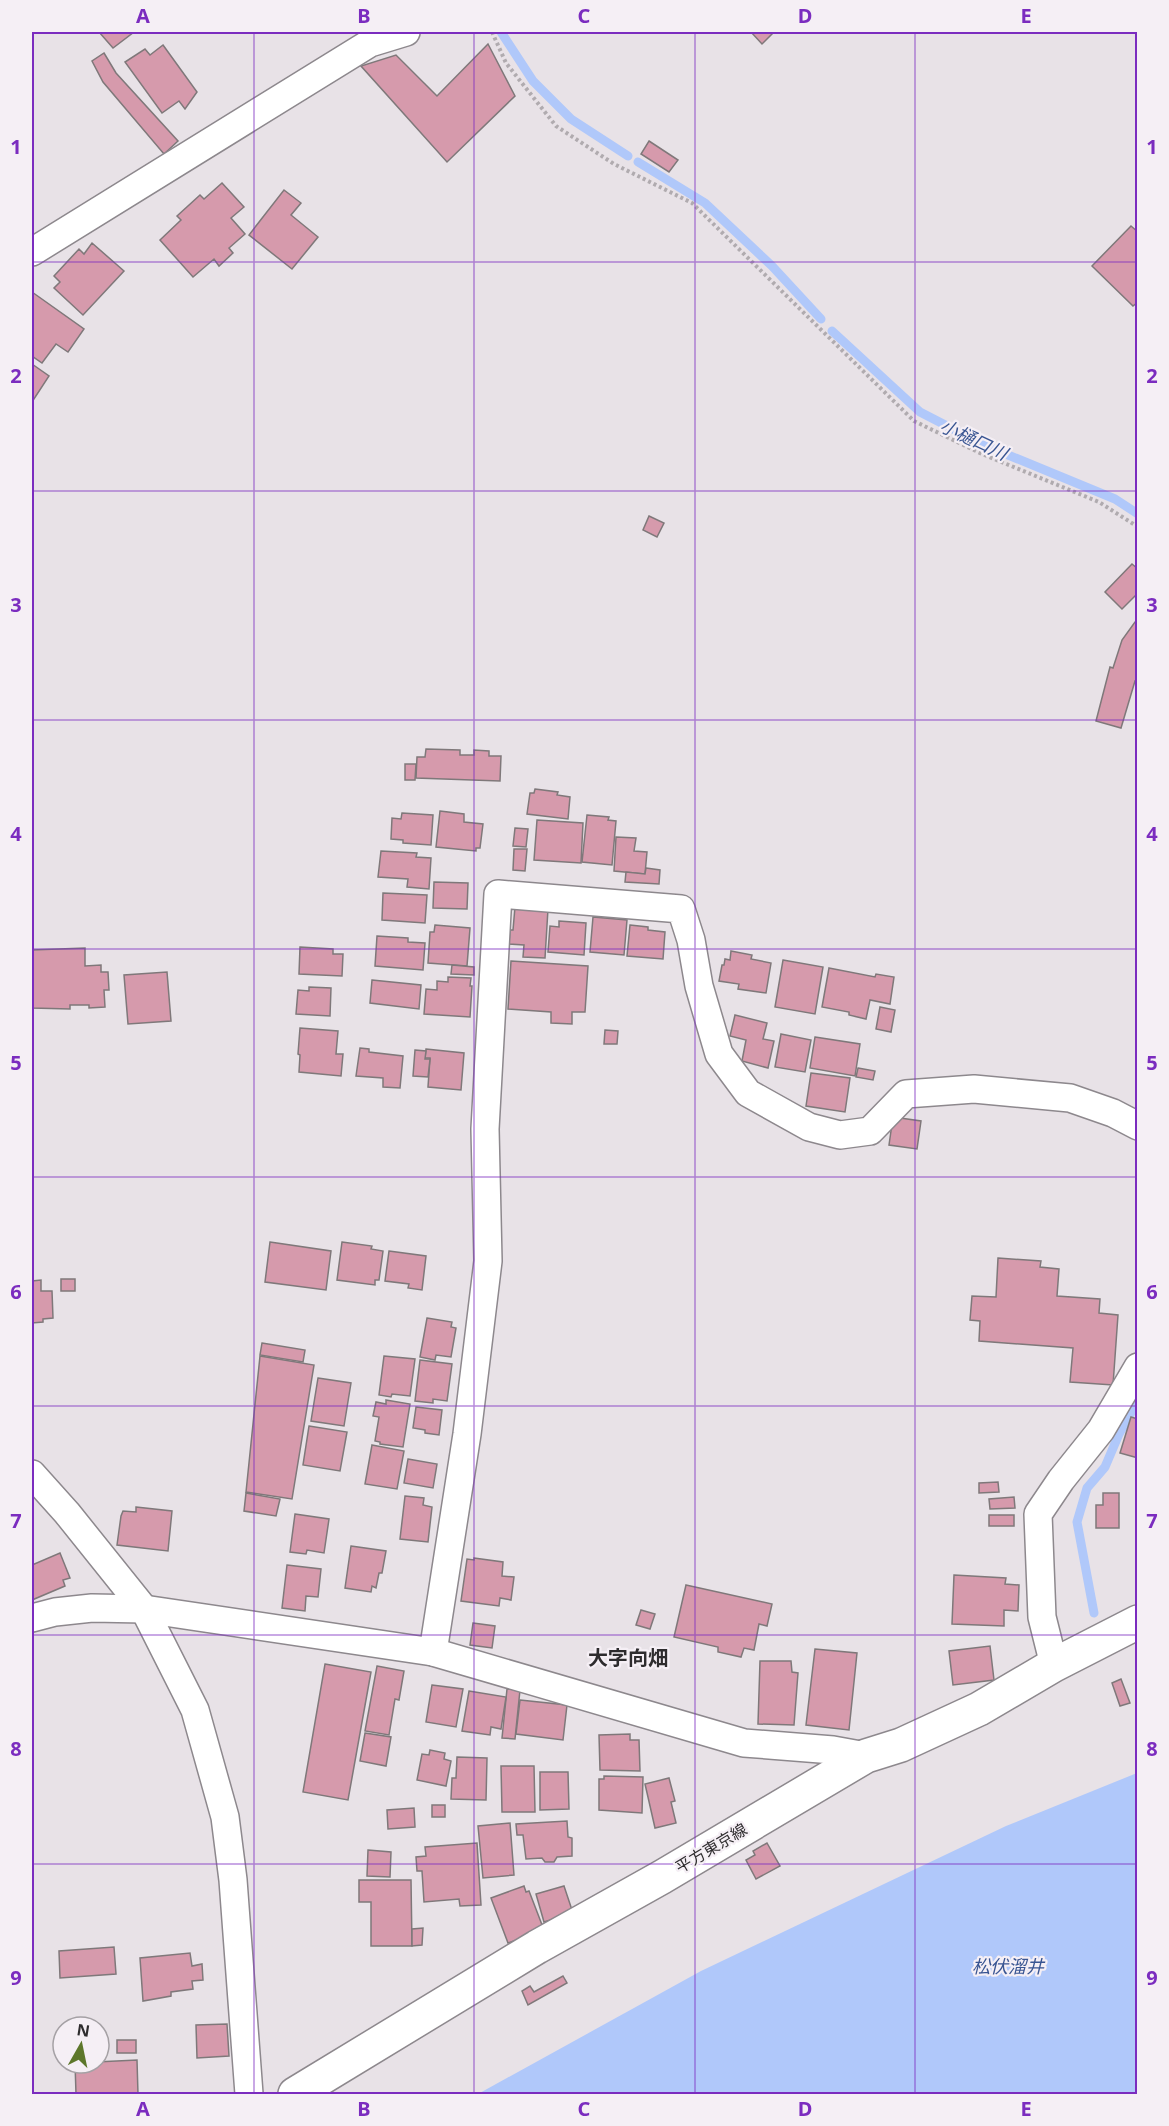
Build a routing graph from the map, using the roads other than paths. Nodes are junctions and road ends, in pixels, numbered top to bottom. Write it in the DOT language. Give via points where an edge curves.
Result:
graph roads {
  1 [pos="406,32"];
  2 [pos="32,252"];
  3 [pos="1137,1126"];
  4 [pos="1137,1367"];
  5 [pos="32,1474"];
  6 [pos="144,1609"];
  7 [pos="32,1617"];
  8 [pos="1137,1622"];
  9 [pos="433,1652"];
  10 [pos="1054,1665"];
  11 [pos="866,1756"];
  12 [pos="249,2094"];
  13 [pos="295,2094"];
  1 -- 2 [label="street" via="370,43"];
  3 -- 9 [label="street" via="1070,1098 974,1089 906,1094 870,1131 840,1135 809,1127 748,1093 719,1054 681,909 498,894 485,1129 488,1261 467,1434"];
  4 -- 10 [label="street" via="1101,1430 1038,1514 1041,1617"];
  5 -- 6 [label="street"];
  6 -- 7 [label="street" via="92,1608"];
  6 -- 9 [label="street"];
  6 -- 12 [label="street" via="195,1710 225,1817"];
  8 -- 10 [label="main road, 平方東京線"];
  9 -- 11 [label="street" via="744,1743"];
  10 -- 11 [label="main road, 平方東京線" via="979,1708"];
  11 -- 13 [label="main road, 平方東京線" via="537,1947"];
}
